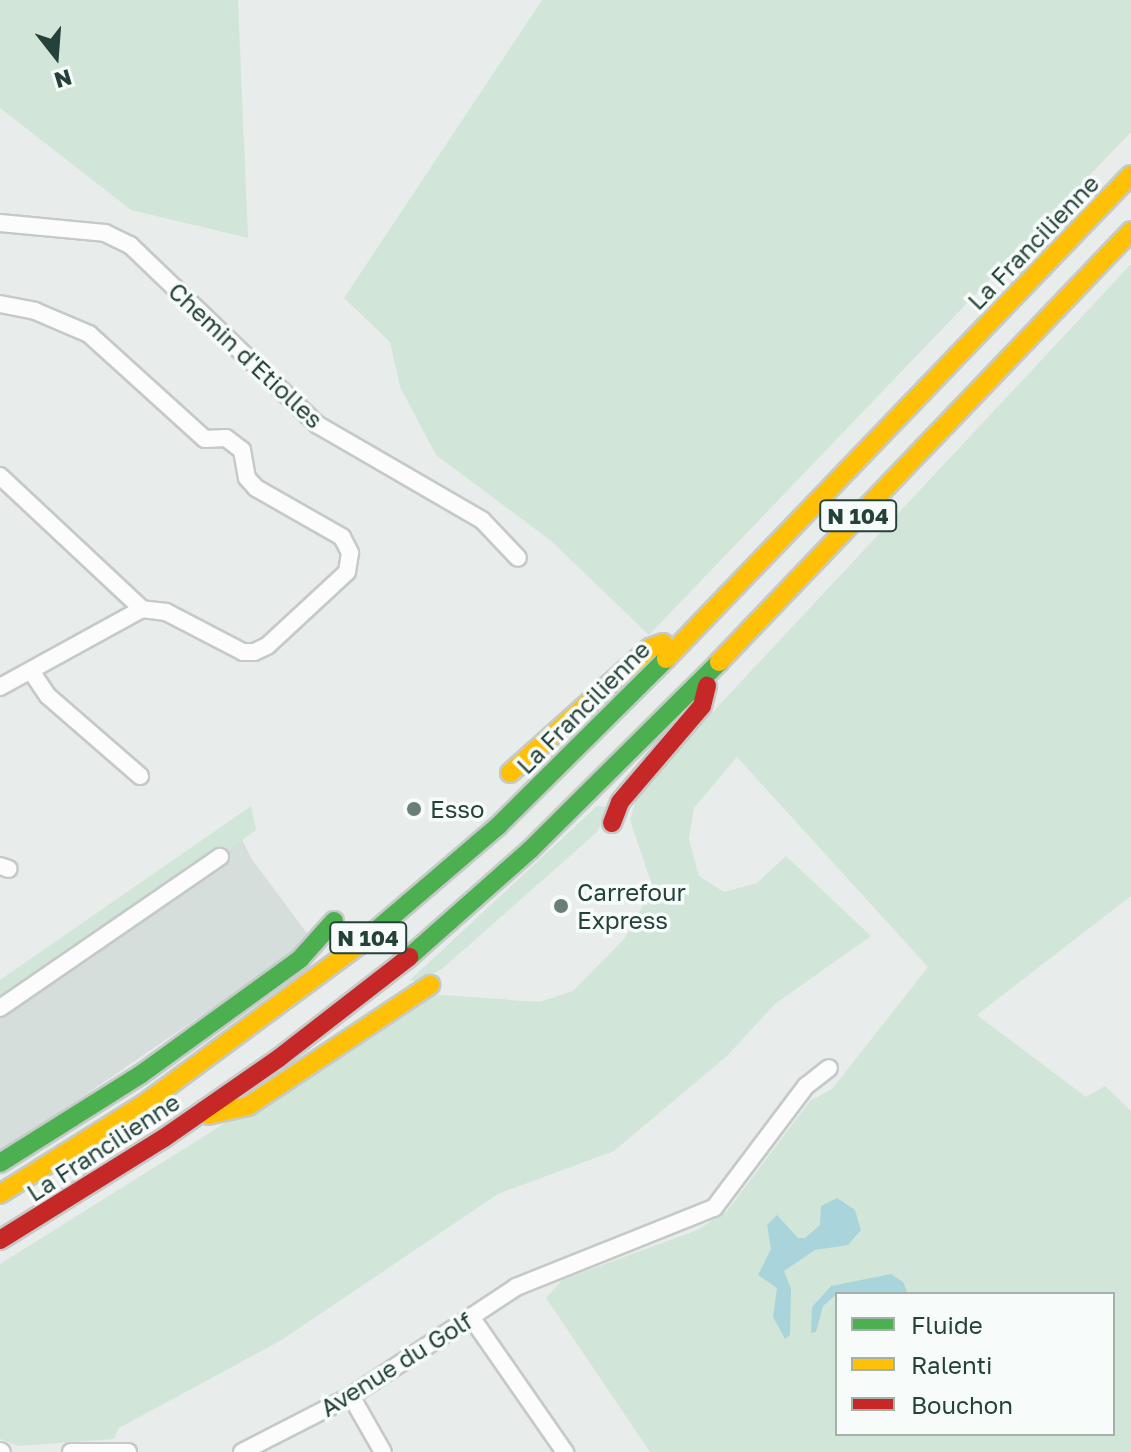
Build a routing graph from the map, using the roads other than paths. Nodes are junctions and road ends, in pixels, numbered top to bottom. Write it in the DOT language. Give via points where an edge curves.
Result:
graph roads {
  1 [pos="1131,175"];
  2 [pos="0,223"];
  3 [pos="1131,231"];
  4 [pos="0,304"];
  5 [pos="0,476"];
  6 [pos="518,558"];
  7 [pos="142,609"];
  8 [pos="693,630"];
  9 [pos="711,670"];
  10 [pos="31,671"];
  11 [pos="0,687"];
  12 [pos="510,773"];
  13 [pos="140,776"];
  14 [pos="612,823"];
  15 [pos="220,857"];
  16 [pos="334,921"];
  17 [pos="430,985"];
  18 [pos="0,1008"];
  19 [pos="829,1068"];
  20 [pos="192,1119"];
  21 [pos="0,1163"];
  22 [pos="0,1194"];
  23 [pos="0,1240"];
  24 [pos="471,1317"];
  25 [pos="351,1396"];
  26 [pos="71,1452"];
  27 [pos="128,1452"];
  28 [pos="242,1452"];
  29 [pos="383,1452"];
  30 [pos="565,1452"];
  1 -- 8 [label="highway, La Francilienne / N 104"];
  2 -- 6 [label="street, Chemin d'Etiolles" via="105,233 130,245 318,425 482,520"];
  3 -- 9 [label="highway, La Francilienne / N 104"];
  4 -- 7 [label="street" via="35,311 89,334 205,439 226,438 242,450 247,478 256,488 342,537 350,553 347,572 254,652 243,652 166,612"];
  5 -- 7 [label="street"];
  7 -- 10 [label="street"];
  8 -- 12 [label="highway" via="650,648"];
  8 -- 22 [label="highway, La Francilienne / N 104" via="498,826 381,928 148,1101"];
  9 -- 14 [label="highway" via="702,706 620,802"];
  9 -- 20 [label="highway, La Francilienne / N 104" via="530,850 406,959"];
  10 -- 11 [label="street"];
  10 -- 13 [label="street" via="48,696"];
  15 -- 18 [label="street"];
  16 -- 21 [label="highway" via="300,959 140,1075"];
  17 -- 20 [label="highway" via="248,1106"];
  19 -- 24 [label="street, Avenue du Golf" via="806,1086 714,1208 516,1287"];
  20 -- 23 [label="highway, La Francilienne / N 104"];
  24 -- 25 [label="street, Avenue du Golf"];
  24 -- 30 [label="street"];
  25 -- 28 [label="street, Avenue du Golf"];
  25 -- 29 [label="street"];
  26 -- 27 [label="street"];
}
